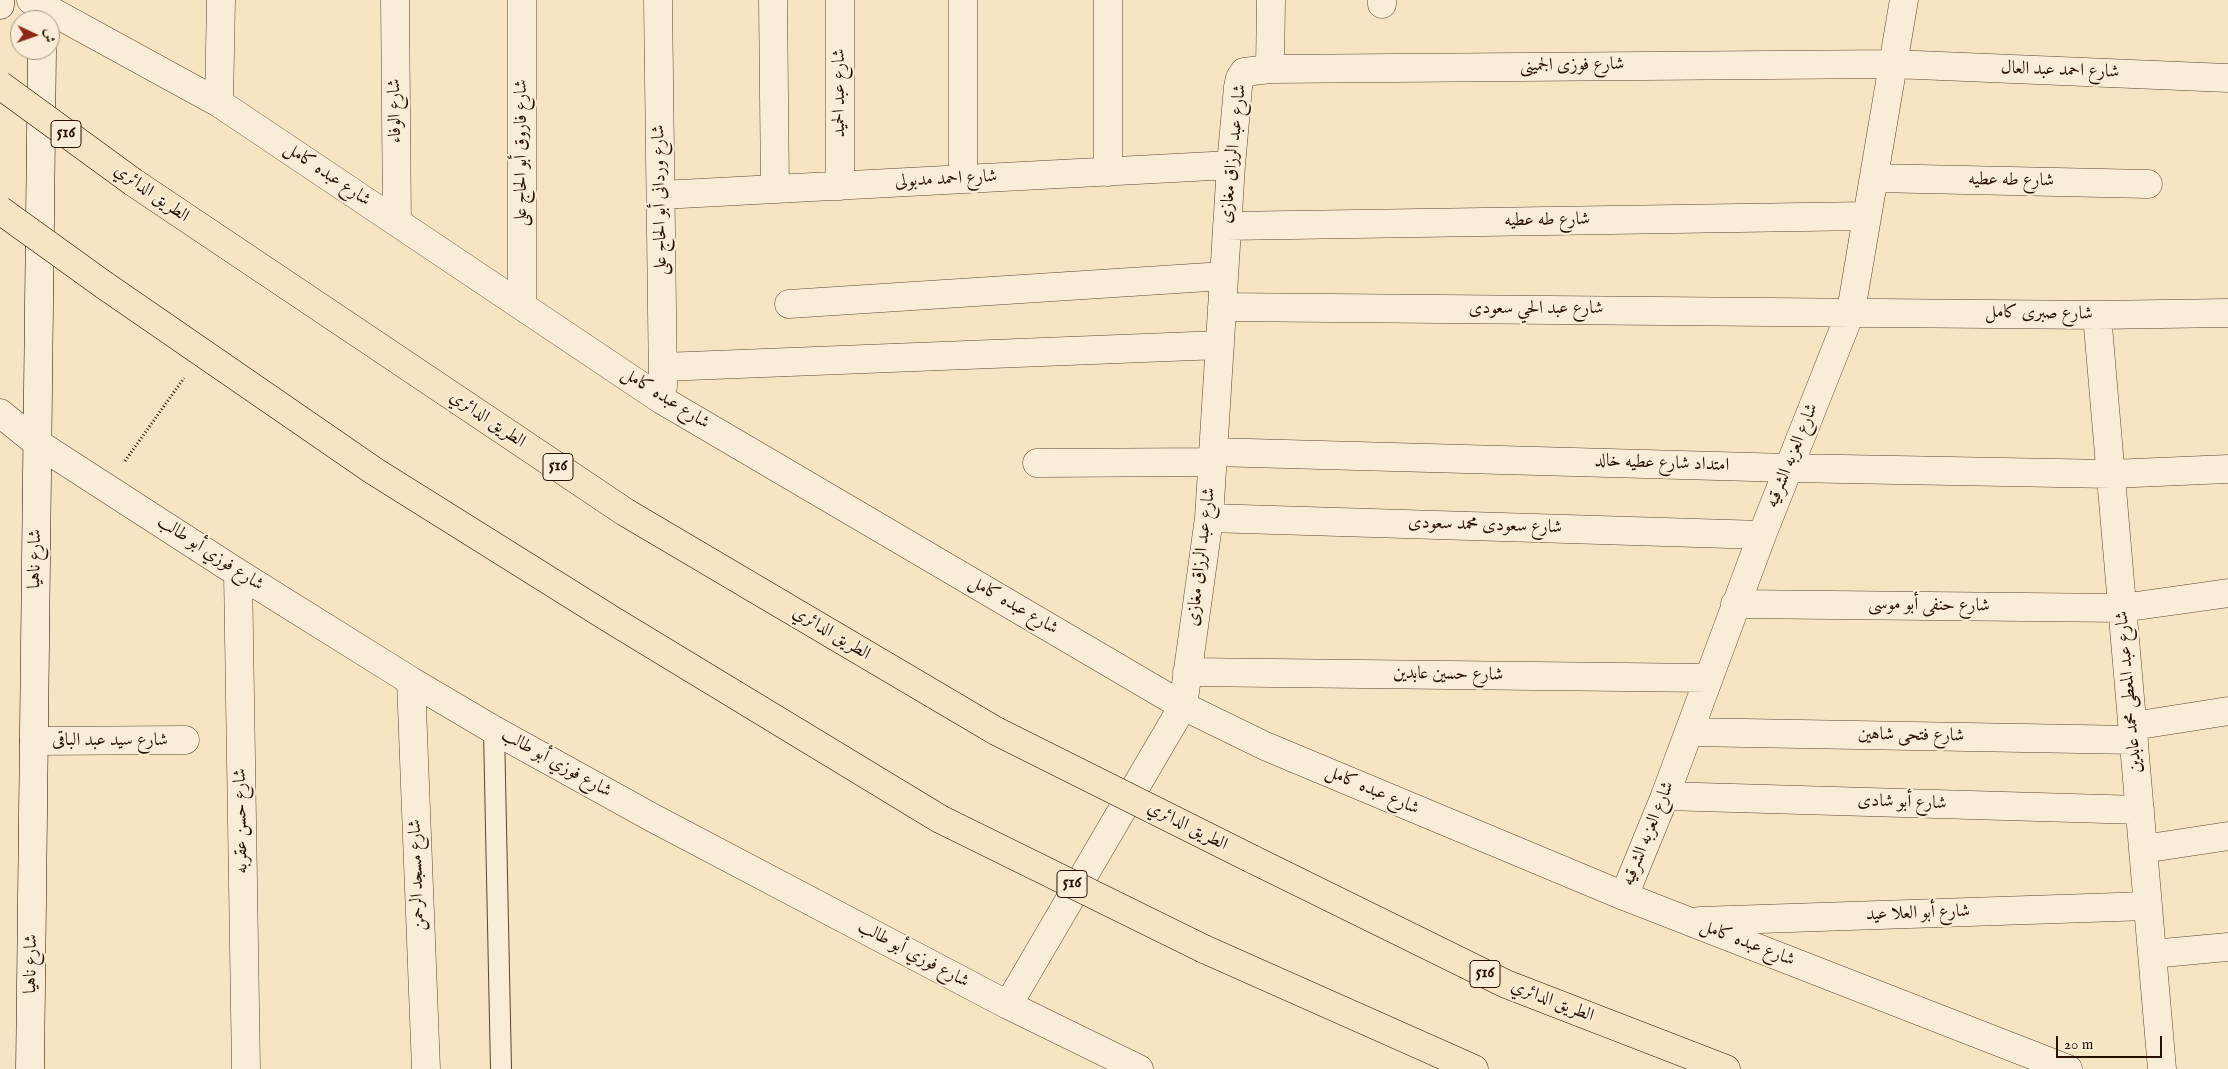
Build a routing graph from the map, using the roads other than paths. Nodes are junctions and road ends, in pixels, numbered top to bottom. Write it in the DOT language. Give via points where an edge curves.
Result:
graph roads {
  1 [pos="0,0"];
  2 [pos="221,0"];
  3 [pos="395,0"];
  4 [pos="522,0"];
  5 [pos="658,0"];
  6 [pos="774,0"];
  7 [pos="840,0"];
  8 [pos="963,0"];
  9 [pos="1108,0"];
  10 [pos="1271,0"];
  11 [pos="1904,0"];
  12 [pos="0,5"];
  13 [pos="40,7"];
  14 [pos="42,60"];
  15 [pos="1892,64"];
  16 [pos="1261,69"];
  17 [pos="2228,78"];
  18 [pos="0,85"];
  19 [pos="219,103"];
  20 [pos="1230,166"];
  21 [pos="1108,172"];
  22 [pos="1874,178"];
  23 [pos="963,179"];
  24 [pos="2148,184"];
  25 [pos="840,186"];
  26 [pos="775,189"];
  27 [pos="661,196"];
  28 [pos="0,210"];
  29 [pos="1867,216"];
  30 [pos="397,222"];
  31 [pos="1227,226"];
  32 [pos="1224,276"];
  33 [pos="789,304"];
  34 [pos="522,305"];
  35 [pos="1222,307"];
  36 [pos="1850,311"];
  37 [pos="2228,313"];
  38 [pos="2098,315"];
  39 [pos="1220,345"];
  40 [pos="664,367"];
  41 [pos="662,400"];
  42 [pos="0,413"];
  43 [pos="37,443"];
  44 [pos="1213,457"];
  45 [pos="1036,463"];
  46 [pos="1789,468"];
  47 [pos="2228,469"];
  48 [pos="2111,474"];
  49 [pos="1208,518"];
  50 [pos="1762,535"];
  51 [pos="238,573"];
  52 [pos="2228,593"];
  53 [pos="1735,604"];
  54 [pos="2122,608"];
  55 [pos="1187,672"];
  56 [pos="1709,678"];
  57 [pos="411,681"];
  58 [pos="1183,706"];
  59 [pos="2228,711"];
  60 [pos="494,730"];
  61 [pos="1689,732"];
  62 [pos="2133,733"];
  63 [pos="185,740"];
  64 [pos="34,741"];
  65 [pos="1665,796"];
  66 [pos="2140,810"];
  67 [pos="2228,836"];
  68 [pos="2143,848"];
  69 [pos="1624,896"];
  70 [pos="2148,906"];
  71 [pos="1688,922"];
  72 [pos="2228,947"];
  73 [pos="2152,954"];
  74 [pos="1008,1005"];
  75 [pos="30,1069"];
  76 [pos="246,1069"];
  77 [pos="426,1069"];
  78 [pos="501,1069"];
  79 [pos="1139,1069"];
  80 [pos="1474,1069"];
  81 [pos="1726,1069"];
  82 [pos="2068,1069"];
  83 [pos="2162,1069"];
  1 -- 12 [label="street"];
  2 -- 19 [label="street"];
  3 -- 30 [label="street, شارع الوفاء"];
  4 -- 34 [label="street, شارع فاروق أبو الحاج على"];
  5 -- 27 [label="street, شارع وردانى أبو الحاج على"];
  6 -- 26 [label="street"];
  7 -- 25 [label="street, شارع عبد الحميد"];
  8 -- 23 [label="street"];
  9 -- 21 [label="street"];
  10 -- 16 [label="street"];
  11 -- 15 [label="street, شارع العزبه الشرقيه"];
  13 -- 19 [label="street, شارع عبده كامل"];
  14 -- 43 [label="street, شارع ناهيا"];
  15 -- 16 [label="street, شارع فوزى الجمينى"];
  15 -- 17 [label="street, شارع احمد عبد العال"];
  15 -- 22 [label="street, شارع العزبه الشرقيه"];
  16 -- 20 [label="street, شارع عبد الرزاق مغازى" via="1244,72 1240,78"];
  18 -- 81 [label="highway, الطريق الدائري / 516, bridge" via="133,182 625,512 996,731 1506,984"];
  19 -- 30 [label="street, شارع عبده كامل"];
  20 -- 21 [label="street, شارع احمد مدبولى"];
  20 -- 31 [label="street, شارع عبد الرزاق مغازى"];
  21 -- 23 [label="street, شارع احمد مدبولى"];
  22 -- 24 [label="street, شارع طه عطيه"];
  22 -- 29 [label="street, شارع العزبه الشرقيه"];
  23 -- 25 [label="street, شارع احمد مدبولى"];
  25 -- 26 [label="street, شارع احمد مدبولى"];
  26 -- 27 [label="street, شارع احمد مدبولى"];
  27 -- 40 [label="street, شارع وردانى أبو الحاج على"];
  28 -- 80 [label="highway, 516, bridge" via="374,471 940,819 1204,949"];
  29 -- 31 [label="street, شارع طه عطيه"];
  29 -- 36 [label="street, شارع العزبه الشرقيه"];
  30 -- 34 [label="street, شارع عبده كامل"];
  31 -- 32 [label="street, شارع عبد الرزاق مغازى"];
  32 -- 33 [label="street"];
  32 -- 35 [label="street, شارع عبد الرزاق مغازى"];
  34 -- 41 [label="street, شارع عبده كامل"];
  35 -- 36 [label="street, شارع عبد الحي سعودى"];
  35 -- 39 [label="street, شارع عبد الرزاق مغازى"];
  36 -- 38 [label="street, شارع صبرى كامل"];
  36 -- 46 [label="street, شارع العزبه الشرقيه"];
  37 -- 38 [label="street, شارع صبرى كامل"];
  38 -- 48 [label="street, شارع عبد المعطى محمد عابدين"];
  39 -- 40 [label="street"];
  39 -- 44 [label="street, شارع عبد الرزاق مغازى"];
  40 -- 41 [label="street, شارع وردانى أبو الحاج على"];
  41 -- 58 [label="street, شارع عبده كامل"];
  42 -- 43 [label="street, شارع فوزي أبو طالب"];
  43 -- 51 [label="street, شارع فوزي أبو طالب"];
  43 -- 64 [label="street, شارع ناهيا"];
  44 -- 45 [label="street, امتداد شارع عطيه خالد"];
  44 -- 46 [label="street, امتداد شارع عطيه خالد"];
  44 -- 49 [label="street, شارع عبد الرزاق مغازى"];
  46 -- 48 [label="street, امتداد شارع عطيه خالد"];
  46 -- 50 [label="street, شارع العزبه الشرقيه"];
  47 -- 48 [label="street, امتداد شارع عطيه خالد"];
  48 -- 54 [label="street, شارع عبد المعطى محمد عابدين"];
  49 -- 50 [label="street, شارع سعودى محمد سعودى"];
  49 -- 55 [label="street, شارع عبد الرزاق مغازى"];
  50 -- 53 [label="street, شارع العزبه الشرقيه"];
  51 -- 57 [label="street, شارع فوزي أبو طالب"];
  51 -- 76 [label="street, شارع حسن عقربه"];
  52 -- 54 [label="street, شارع حنفى أبو موسى"];
  53 -- 54 [label="street, شارع حنفى أبو موسى"];
  53 -- 56 [label="street, شارع العزبه الشرقيه"];
  54 -- 62 [label="street, شارع عبد المعطى محمد عابدين"];
  55 -- 56 [label="street, شارع حسين عابدين"];
  55 -- 58 [label="street, شارع عبد الرزاق مغازى"];
  56 -- 61 [label="street, شارع العزبه الشرقيه"];
  57 -- 60 [label="street, شارع فوزي أبو طالب"];
  57 -- 77 [label="street, شارع مسجد الرحمن"];
  58 -- 69 [label="street, شارع عبده كامل" via="1265,746"];
  58 -- 74 [label="street, شارع عبد الرزاق مغازى"];
  59 -- 62 [label="street, شارع فتحى شاهين"];
  60 -- 74 [label="street, شارع فوزي أبو طالب"];
  60 -- 78 [label="lane"];
  61 -- 62 [label="street, شارع فتحى شاهين"];
  61 -- 65 [label="street, شارع العزبه الشرقيه"];
  62 -- 66 [label="street, شارع عبد المعطى محمد عابدين"];
  63 -- 64 [label="street, شارع سيد عبد الباقى"];
  64 -- 75 [label="street, شارع ناهيا"];
  65 -- 66 [label="street, شارع أبو شادى"];
  65 -- 69 [label="street, شارع العزبه الشرقيه"];
  66 -- 68 [label="street, شارع عبد المعطى محمد عابدين"];
  67 -- 68 [label="street"];
  68 -- 70 [label="street, شارع عبد المعطى محمد عابدين"];
  69 -- 71 [label="street, شارع عبده كامل"];
  70 -- 71 [label="street, شارع أبو العلا عيد"];
  70 -- 73 [label="street, شارع عبد المعطى محمد عابدين"];
  71 -- 82 [label="street, شارع عبده كامل"];
  72 -- 73 [label="street"];
  73 -- 83 [label="street, شارع عبد المعطى محمد عابدين"];
  74 -- 79 [label="street, شارع فوزي أبو طالب"];
}
